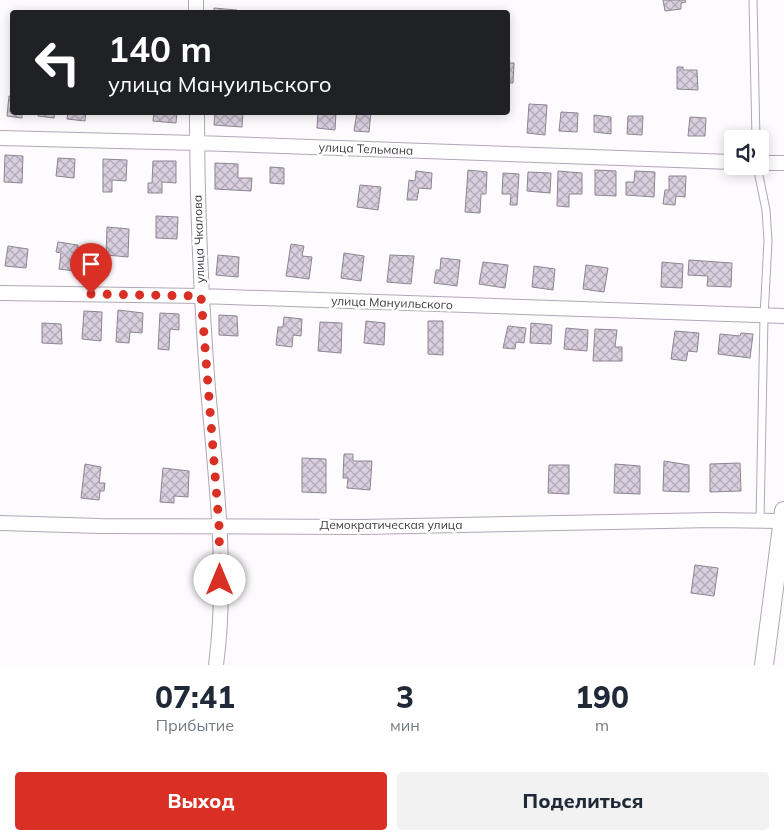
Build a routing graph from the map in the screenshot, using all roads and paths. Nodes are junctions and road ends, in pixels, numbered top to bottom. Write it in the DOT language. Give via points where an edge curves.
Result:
graph roads {
  1 [pos="753,0"];
  2 [pos="196,115"];
  3 [pos="756,130"];
  4 [pos="0,138"];
  5 [pos="197,143"];
  6 [pos="724,162"];
  7 [pos="769,163"];
  8 [pos="784,163"];
  9 [pos="759,175"];
  10 [pos="0,293"];
  11 [pos="201,296"];
  12 [pos="784,316"];
  13 [pos="764,317"];
  14 [pos="783,516"];
  15 [pos="760,521"];
  16 [pos="0,523"];
  17 [pos="219,525"];
  18 [pos="216,665"];
  19 [pos="764,665"];
  1 -- 3 [label="lane"];
  2 -- 5 [label="street, улица Чкалова"];
  4 -- 5 [label="street, улица Тельмана"];
  5 -- 6 [label="street, улица Тельмана"];
  5 -- 11 [label="street, улица Чкалова"];
  7 -- 8 [label="street"];
  9 -- 13 [label="lane" via="768,241"];
  10 -- 11 [label="street, улица Мануильского"];
  11 -- 13 [label="street, улица Мануильского"];
  11 -- 17 [label="street, улица Чкалова"];
  12 -- 13 [label="street, улица Мануильского"];
  13 -- 15 [label="lane"];
  14 -- 15 [label="street, Демократическая улица"];
  14 -- 19 [label="street"];
  15 -- 17 [label="street, Демократическая улица" via="362,527"];
  16 -- 17 [label="street, Демократическая улица"];
  17 -- 18 [label="street, улица Чкалова" via="220,634"];
}
